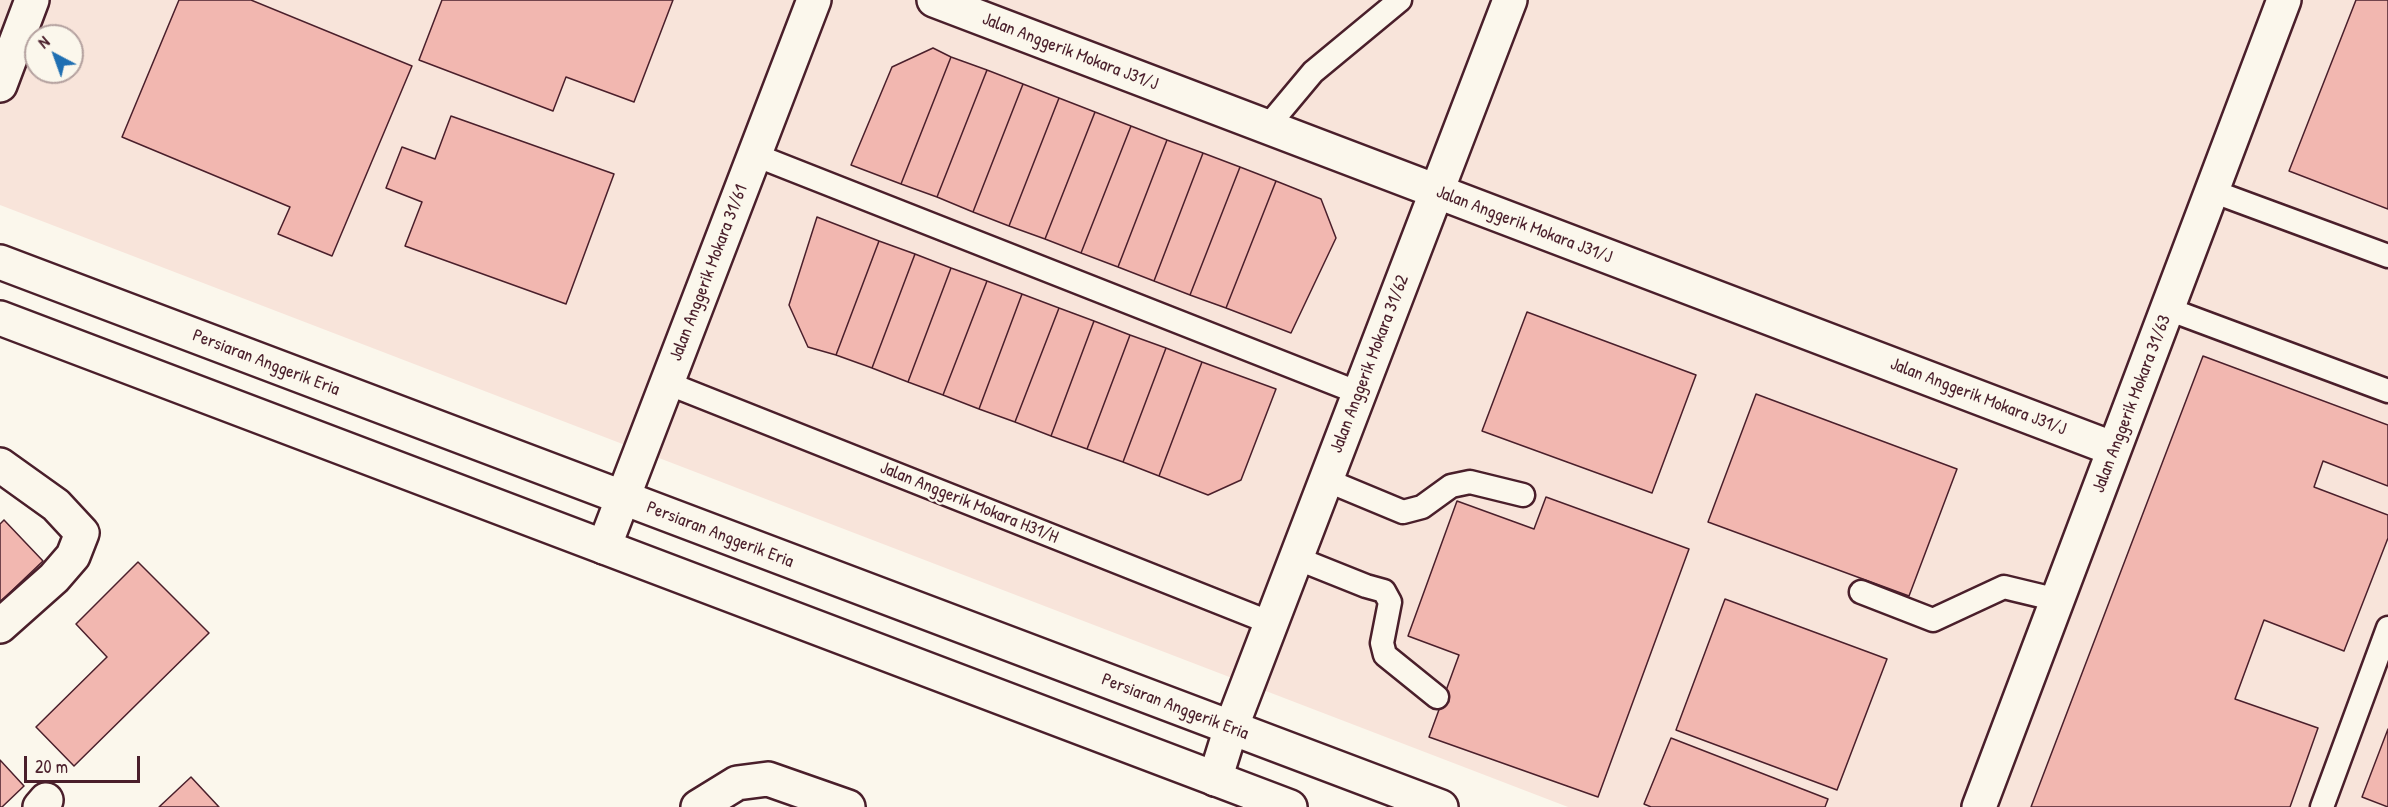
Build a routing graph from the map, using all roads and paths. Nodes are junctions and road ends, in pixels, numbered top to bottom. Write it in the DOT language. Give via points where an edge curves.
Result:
graph roads {
  1 [pos="32,0"];
  2 [pos="814,0"];
  3 [pos="934,0"];
  4 [pos="1400,0"];
  5 [pos="1510,0"];
  6 [pos="2283,0"];
  7 [pos="0,85"];
  8 [pos="1267,127"];
  9 [pos="755,155"];
  10 [pos="1437,191"];
  11 [pos="2212,191"];
  12 [pos="2388,256"];
  13 [pos="0,262"];
  14 [pos="2168,309"];
  15 [pos="0,318"];
  16 [pos="667,383"];
  17 [pos="2388,391"];
  18 [pos="1359,393"];
  19 [pos="2114,449"];
  20 [pos="0,465"];
  21 [pos="1326,480"];
  22 [pos="1523,495"];
  23 [pos="623,498"];
  24 [pos="604,547"];
  25 [pos="1296,558"];
  26 [pos="1862,592"];
  27 [pos="2058,600"];
  28 [pos="1271,623"];
  29 [pos="0,626"];
  30 [pos="2388,628"];
  31 [pos="1437,697"];
  32 [pos="1231,728"];
  33 [pos="1215,779"];
  34 [pos="698,807"];
  35 [pos="848,807"];
  36 [pos="1290,807"];
  37 [pos="1441,807"];
  38 [pos="1979,807"];
  39 [pos="2322,807"];
  1 -- 7 [label="street"];
  2 -- 9 [label="street, Jalan Anggerik Mokara 31/61"];
  3 -- 8 [label="street, Jalan Anggerik Mokara J31/J"];
  4 -- 8 [label="lane" via="1313,72"];
  5 -- 10 [label="street, Jalan Anggerik Mokara 31/62"];
  6 -- 11 [label="street, Jalan Anggerik Mokara 31/63"];
  8 -- 10 [label="street, Jalan Anggerik Mokara J31/J"];
  9 -- 16 [label="street, Jalan Anggerik Mokara 31/61"];
  9 -- 18 [label="lane"];
  10 -- 18 [label="street, Jalan Anggerik Mokara 31/62"];
  10 -- 19 [label="street, Jalan Anggerik Mokara J31/J"];
  11 -- 12 [label="lane"];
  11 -- 14 [label="street, Jalan Anggerik Mokara 31/63"];
  13 -- 23 [label="street, Persiaran Anggerik Eria"];
  14 -- 17 [label="lane"];
  14 -- 19 [label="street, Jalan Anggerik Mokara 31/63"];
  15 -- 24 [label="street"];
  16 -- 23 [label="street, Jalan Anggerik Mokara 31/61"];
  16 -- 28 [label="lane, Jalan Anggerik Mokara H31/H"];
  18 -- 21 [label="street, Jalan Anggerik Mokara 31/62"];
  19 -- 27 [label="street, Jalan Anggerik Mokara 31/63"];
  20 -- 29 [label="street" via="56,505 82,533 73,556 54,578"];
  21 -- 22 [label="lane" via="1403,512 1422,507 1451,486 1470,482"];
  21 -- 25 [label="street, Jalan Anggerik Mokara 31/62"];
  23 -- 24 [label="street, Jalan Anggerik Mokara 31/61"];
  23 -- 32 [label="street, Persiaran Anggerik Eria"];
  24 -- 33 [label="street"];
  25 -- 28 [label="street, Jalan Anggerik Mokara 31/62"];
  25 -- 31 [label="lane" via="1384,591 1390,602 1382,643 1384,656"];
  26 -- 27 [label="lane" via="1933,620 2004,587"];
  27 -- 38 [label="street, Jalan Anggerik Mokara 31/63"];
  28 -- 32 [label="street, Jalan Anggerik Mokara 31/62"];
  30 -- 39 [label="lane"];
  32 -- 33 [label="street, Jalan Anggerik Mokara 31/62"];
  32 -- 37 [label="street, Persiaran Anggerik Eria"];
  33 -- 36 [label="street"];
  34 -- 35 [label="street" via="737,783 768,779"];
}
